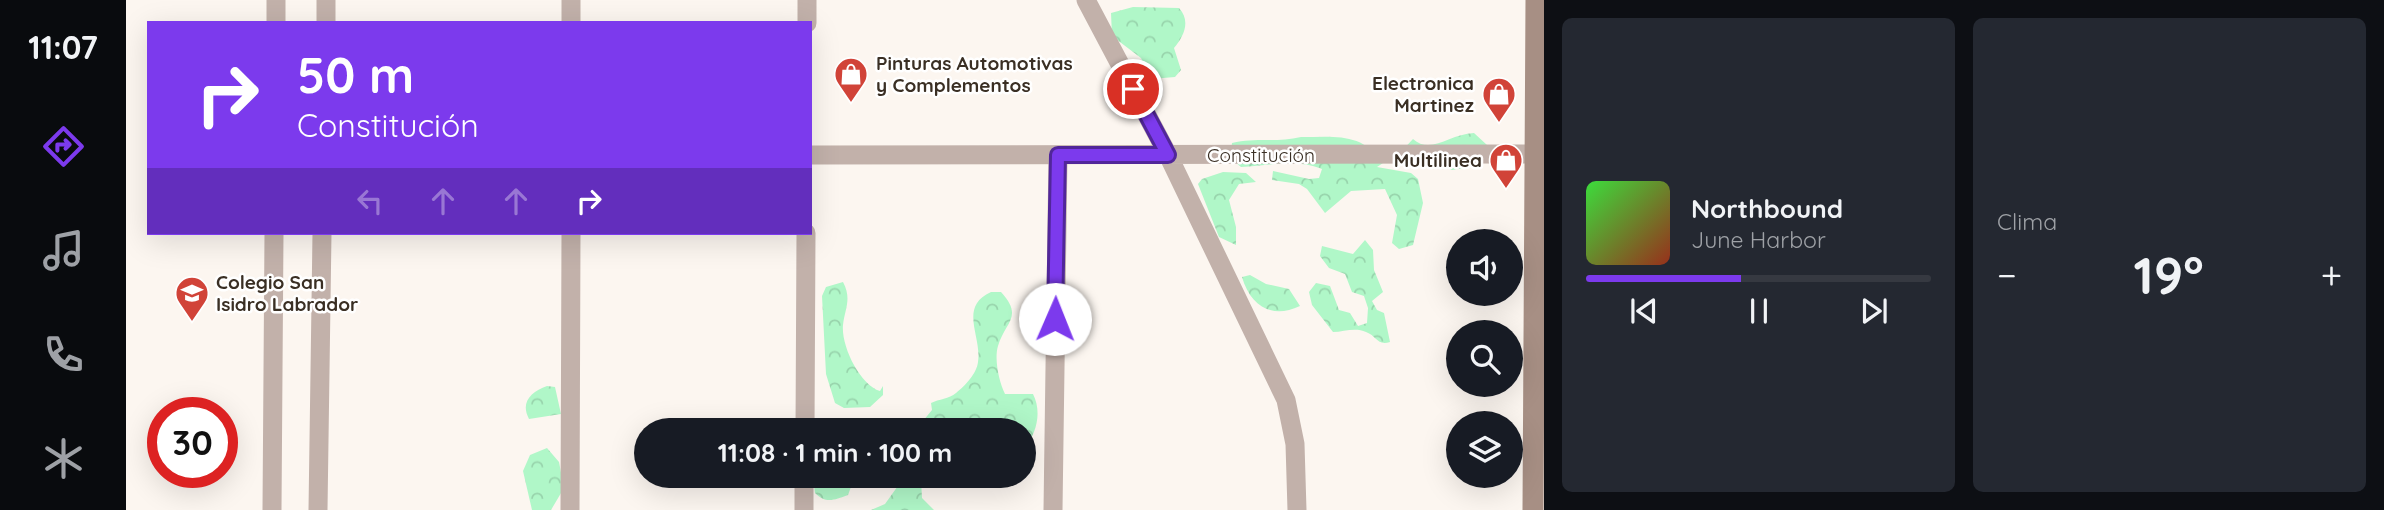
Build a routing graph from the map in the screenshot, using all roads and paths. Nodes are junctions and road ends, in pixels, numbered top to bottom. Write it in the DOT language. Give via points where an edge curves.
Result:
graph roads {
  1 [pos="276,0"];
  2 [pos="326,0"];
  3 [pos="571,0"];
  4 [pos="807,0"];
  5 [pos="1086,0"];
  6 [pos="1536,0"];
  7 [pos="276,21"];
  8 [pos="326,21"];
  9 [pos="571,21"];
  10 [pos="807,21"];
  11 [pos="1540,154"];
  12 [pos="812,155"];
  13 [pos="1058,155"];
  14 [pos="1168,155"];
  15 [pos="274,235"];
  16 [pos="322,235"];
  17 [pos="570,235"];
  18 [pos="806,235"];
  19 [pos="804,418"];
  20 [pos="804,488"];
  21 [pos="272,510"];
  22 [pos="318,510"];
  23 [pos="570,510"];
  24 [pos="804,510"];
  25 [pos="1053,510"];
  26 [pos="1297,510"];
  27 [pos="1533,510"];
  1 -- 7 [label="street"];
  2 -- 8 [label="street"];
  3 -- 9 [label="street"];
  4 -- 10 [label="street"];
  5 -- 14 [label="street"];
  6 -- 11 [label="street"];
  11 -- 14 [label="street, Constitución"];
  11 -- 27 [label="street"];
  12 -- 13 [label="street, Constitución"];
  13 -- 14 [label="street, Constitución"];
  13 -- 25 [label="street"];
  14 -- 26 [label="street" via="1286,400 1295,444"];
  15 -- 21 [label="street"];
  16 -- 22 [label="street"];
  17 -- 23 [label="street"];
  18 -- 19 [label="street"];
  20 -- 24 [label="street"];
}
